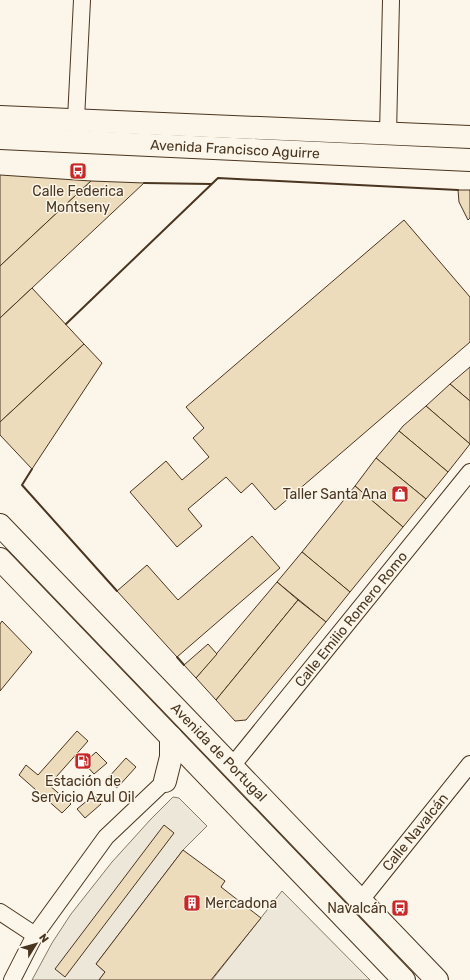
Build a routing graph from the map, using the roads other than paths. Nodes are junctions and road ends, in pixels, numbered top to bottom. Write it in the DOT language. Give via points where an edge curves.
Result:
graph roads {
  1 [pos="82,0"];
  2 [pos="392,0"];
  3 [pos="0,117"];
  4 [pos="76,119"];
  5 [pos="388,134"];
  6 [pos="470,137"];
  7 [pos="0,138"];
  8 [pos="470,160"];
  9 [pos="470,472"];
  10 [pos="0,525"];
  11 [pos="0,559"];
  12 [pos="171,737"];
  13 [pos="470,764"];
  14 [pos="232,766"];
  15 [pos="205,773"];
  16 [pos="165,781"];
  17 [pos="361,900"];
  18 [pos="0,912"];
  19 [pos="34,935"];
  20 [pos="389,972"];
  21 [pos="12,980"];
  22 [pos="404,980"];
  23 [pos="436,980"];
  1 -- 4 [label="street"];
  2 -- 5 [label="street"];
  3 -- 4 [label="main road, Avenida Francisco Aguirre"];
  4 -- 5 [label="main road, Avenida Francisco Aguirre"];
  5 -- 6 [label="main road, Avenida Francisco Aguirre"];
  7 -- 8 [label="main road, Avenida Francisco Aguirre"];
  9 -- 14 [label="street, Calle Emilio Romero Romo"];
  10 -- 14 [label="main road, Avenida de Portugal"];
  11 -- 12 [label="main road, Avenida de Portugal"];
  12 -- 15 [label="main road, Avenida de Portugal"];
  12 -- 16 [label="main road" via="171,757"];
  13 -- 17 [label="street, Calle Navalcán"];
  14 -- 17 [label="main road, Avenida de Portugal"];
  15 -- 16 [label="main road" via="186,774"];
  15 -- 20 [label="main road, Avenida de Portugal" via="311,882"];
  16 -- 19 [label="street" via="106,837"];
  17 -- 23 [label="main road, Avenida de Portugal"];
  18 -- 19 [label="street"];
  19 -- 21 [label="street"];
  20 -- 22 [label="main road, Avenida de Portugal"];
}
